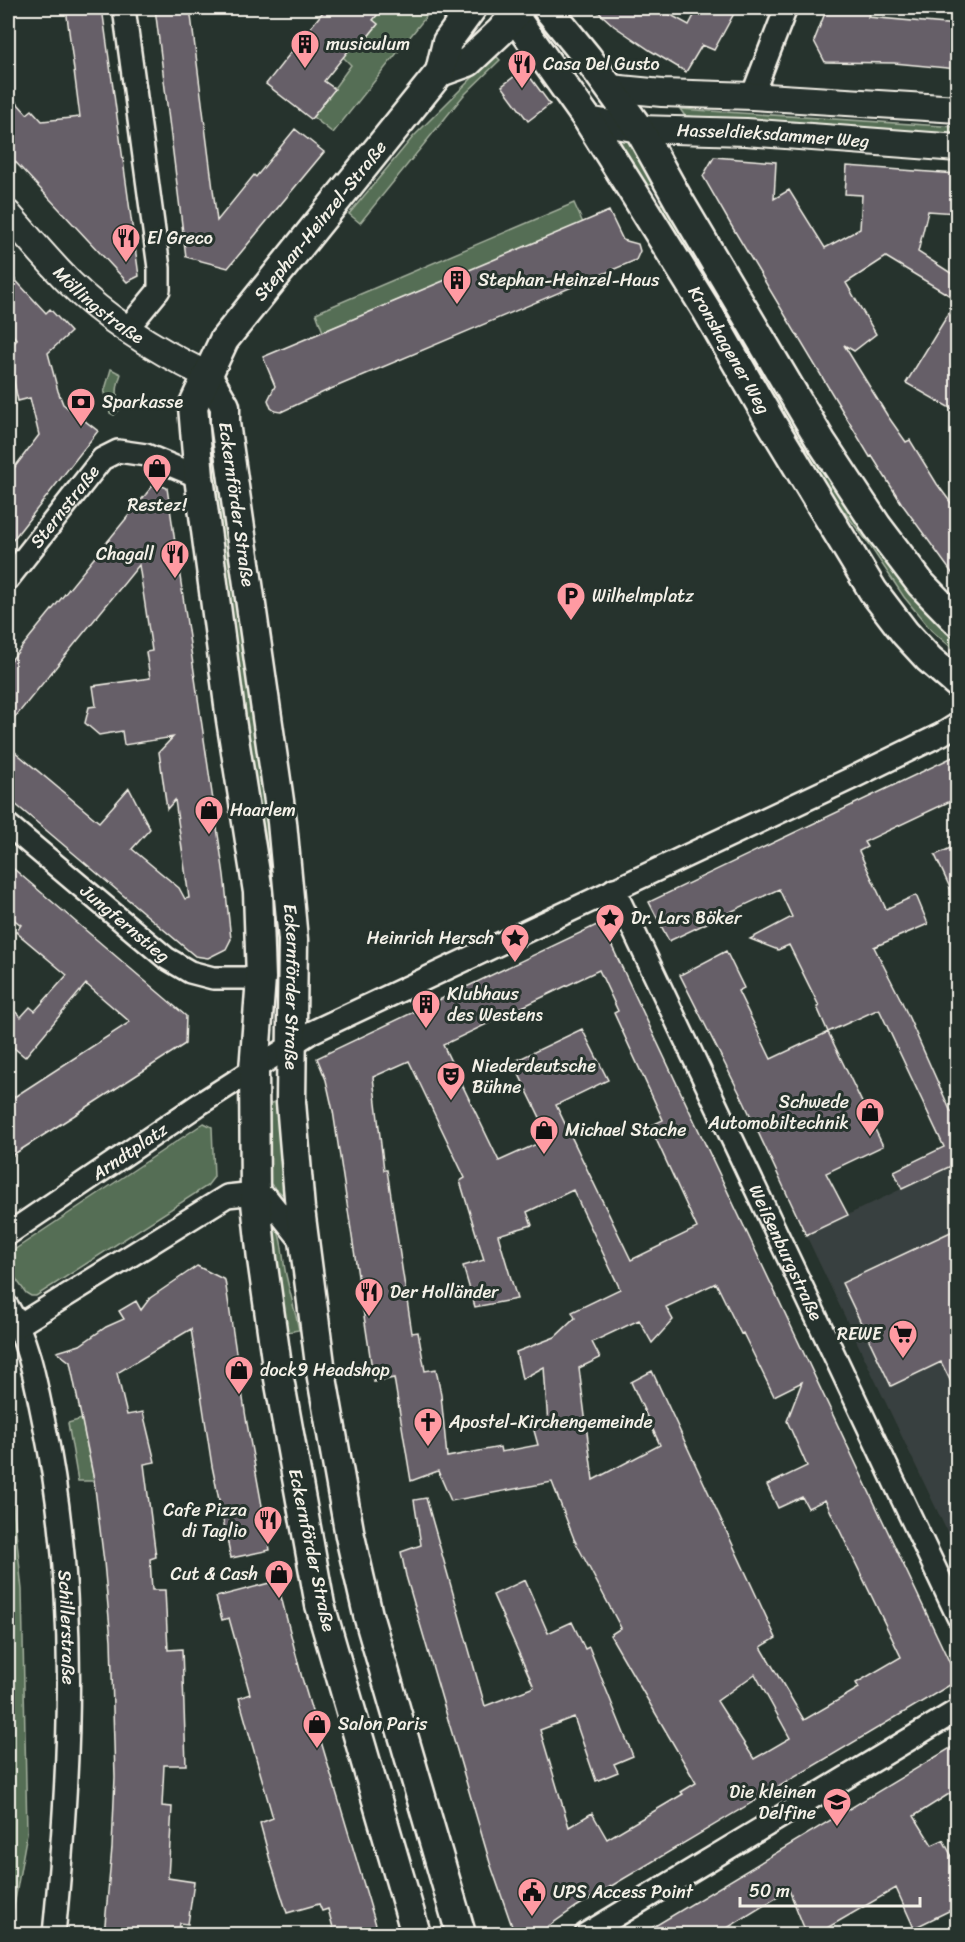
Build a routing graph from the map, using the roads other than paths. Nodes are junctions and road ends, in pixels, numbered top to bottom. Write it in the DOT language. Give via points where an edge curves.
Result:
graph roads {
  1 [pos="124,8"];
  2 [pos="472,8"];
  3 [pos="547,8"];
  4 [pos="786,8"];
  5 [pos="515,10"];
  6 [pos="440,72"];
  7 [pos="610,88"];
  8 [pos="752,96"];
  9 [pos="957,109"];
  10 [pos="588,120"];
  11 [pos="639,129"];
  12 [pos="957,148"];
  13 [pos="8,214"];
  14 [pos="127,329"];
  15 [pos="207,375"];
  16 [pos="199,477"];
  17 [pos="8,579"];
  18 [pos="957,622"];
  19 [pos="957,684"];
  20 [pos="957,724"];
  21 [pos="8,825"];
  22 [pos="614,889"];
  23 [pos="248,979"];
  24 [pos="292,1044"];
  25 [pos="254,1070"];
  26 [pos="255,1192"];
  27 [pos="8,1234"];
  28 [pos="305,1244"];
  29 [pos="8,1307"];
  30 [pos="19,1325"];
  31 [pos="957,1617"];
  32 [pos="957,1710"];
  33 [pos="54,1935"];
  34 [pos="416,1935"];
  35 [pos="461,1935"];
  36 [pos="586,1935"];
  1 -- 14 [label="street" via="159,279 159,290"];
  2 -- 6 [label="main road, Stephan-Heinzel-Straße" via="447,42"];
  3 -- 7 [label="main road, Kronshagener Weg"];
  4 -- 8 [label="street"];
  5 -- 6 [label="main road" via="501,31 468,62"];
  5 -- 10 [label="main road, Kronshagener Weg"];
  6 -- 15 [label="main road, Stephan-Heinzel-Straße" via="236,324"];
  7 -- 8 [label="street, Hasseldieksdammer Weg"];
  7 -- 11 [label="main road, Kronshagener Weg"];
  8 -- 9 [label="street, Hasseldieksdammer Weg"];
  10 -- 11 [label="street, Hasseldieksdammer Weg"];
  10 -- 19 [label="main road, Kronshagener Weg" via="706,309 873,591 905,633"];
  11 -- 12 [label="street, Hasseldieksdammer Weg" via="746,132"];
  11 -- 18 [label="main road, Kronshagener Weg" via="821,441 898,554"];
  13 -- 14 [label="street, Möllingstraße" via="70,283"];
  14 -- 15 [label="street, Möllingstraße" via="173,359"];
  15 -- 16 [label="main road, Eckernförder Straße" via="193,406"];
  15 -- 24 [label="main road, Eckernförder Straße" via="225,406 282,822 293,940"];
  16 -- 17 [label="street, Sternstraße" via="146,455 118,451 102,459"];
  16 -- 23 [label="main road, Eckernförder Straße" via="258,892"];
  20 -- 22 [label="street" via="852,778"];
  21 -- 23 [label="street, Jungfernstieg" via="166,958 190,972 213,978"];
  22 -- 24 [label="street"];
  22 -- 31 [label="street, Weißenburgstraße"];
  23 -- 25 [label="main road, Eckernförder Straße"];
  24 -- 25 [label="street"];
  24 -- 28 [label="main road, Eckernförder Straße" via="291,1102"];
  25 -- 26 [label="main road, Eckernförder Straße"];
  25 -- 27 [label="street, Arndtplatz"];
  26 -- 28 [label="street" via="268,1199"];
  26 -- 30 [label="street" via="216,1202"];
  26 -- 34 [label="main road, Eckernförder Straße" via="280,1383 320,1605"];
  28 -- 35 [label="main road, Eckernförder Straße" via="350,1536 368,1615"];
  29 -- 30 [label="street"];
  30 -- 33 [label="street, Schillerstraße" via="36,1381 55,1476 65,1586 69,1737"];
  32 -- 36 [label="street"];
}
